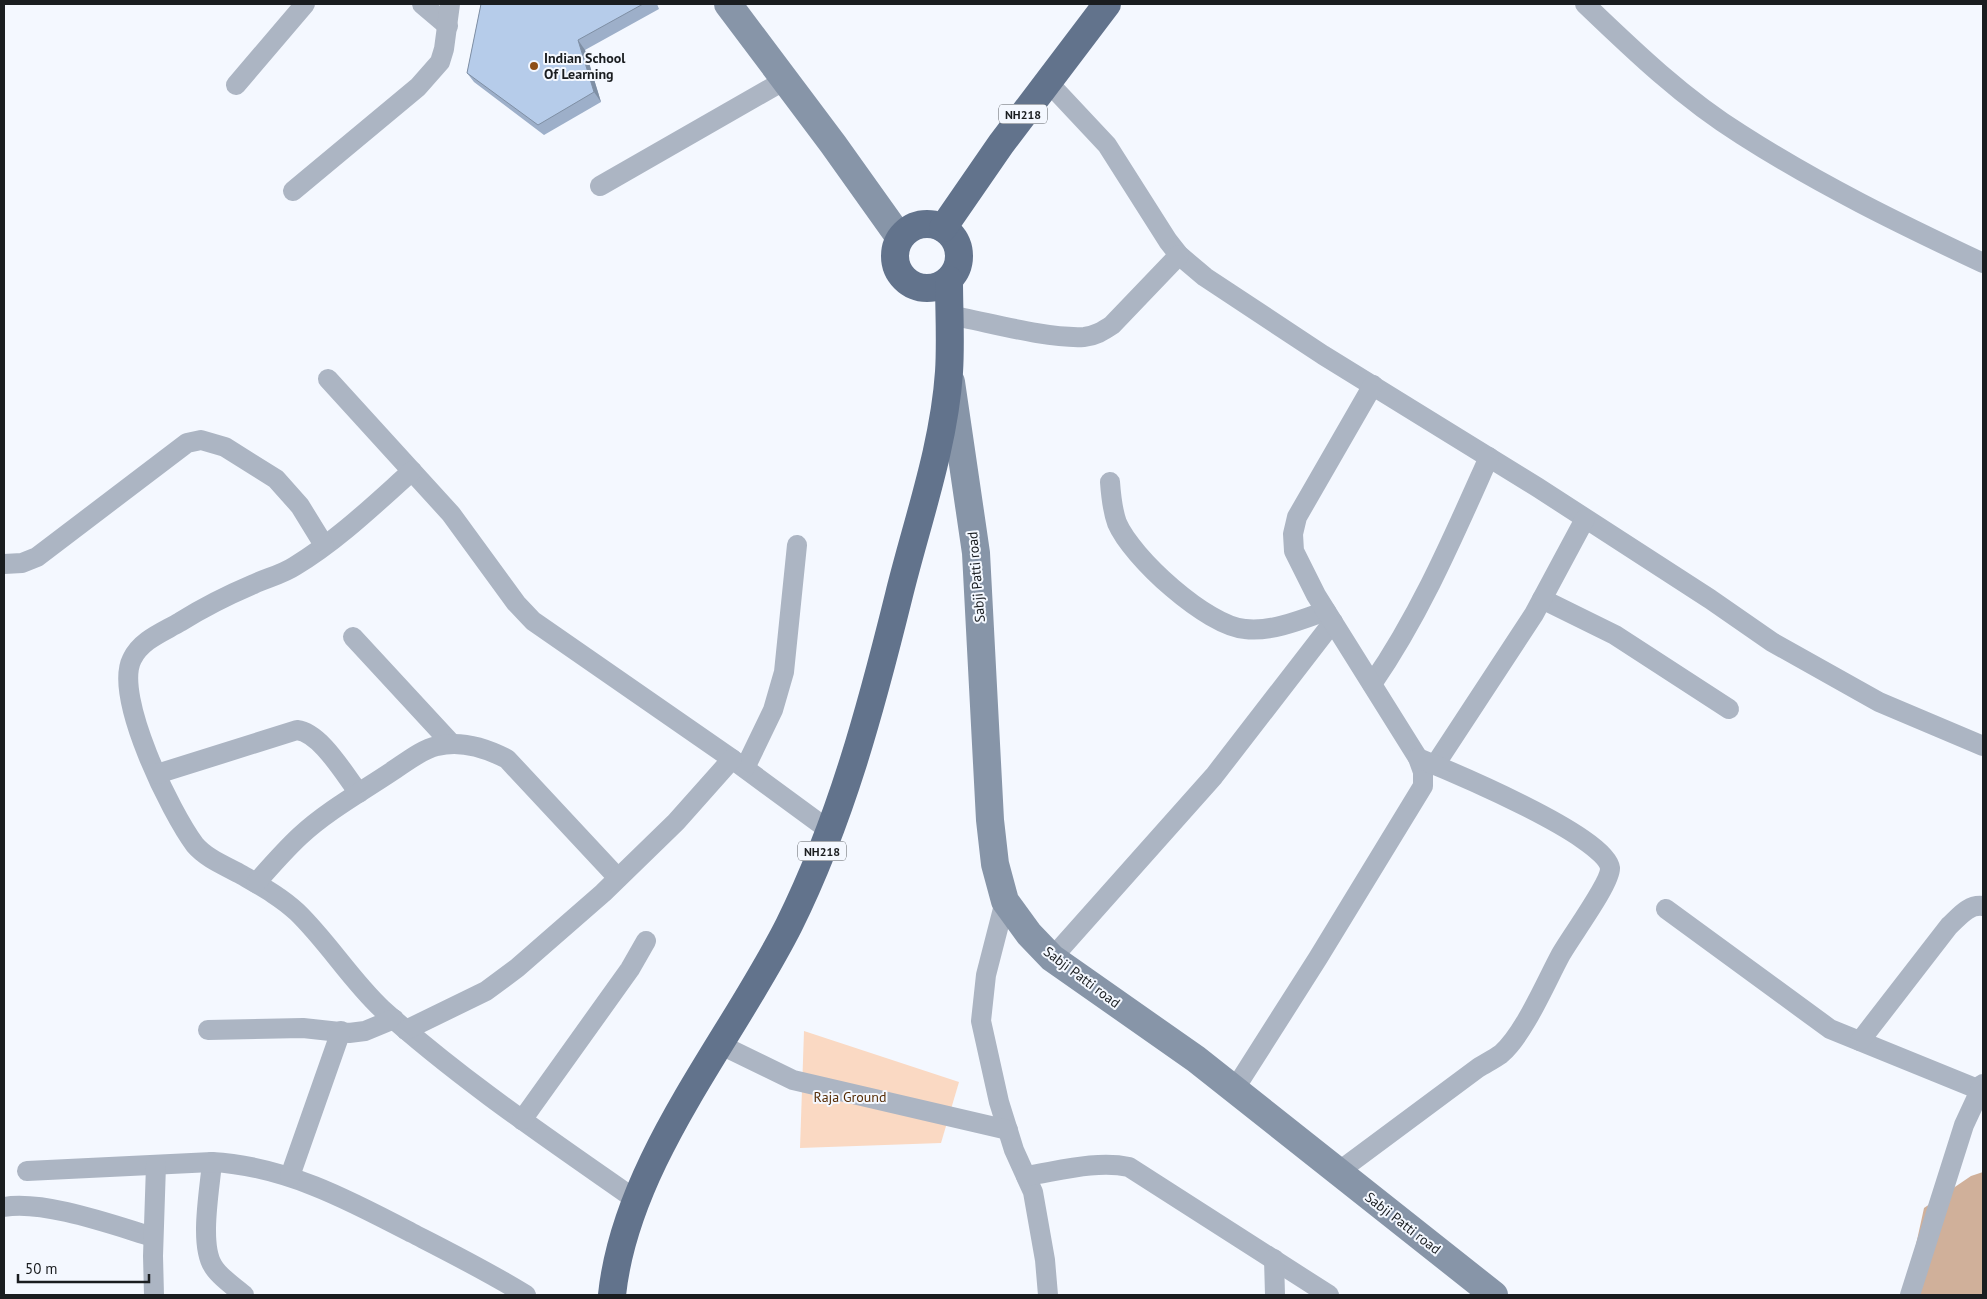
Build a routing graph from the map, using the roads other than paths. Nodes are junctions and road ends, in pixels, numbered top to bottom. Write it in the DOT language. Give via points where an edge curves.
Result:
graph roads {
  1 [pos="305,4"];
  2 [pos="422,4"];
  3 [pos="450,4"];
  4 [pos="728,4"];
  5 [pos="1107,4"];
  6 [pos="1585,4"];
  7 [pos="448,26"];
  8 [pos="785,80"];
  9 [pos="1047,81"];
  10 [pos="236,85"];
  11 [pos="600,186"];
  12 [pos="293,191"];
  13 [pos="943,228"];
  14 [pos="900,238"];
  15 [pos="1179,255"];
  16 [pos="1983,263"];
  17 [pos="949,280"];
  18 [pos="949,315"];
  19 [pos="949,373"];
  20 [pos="328,379"];
  21 [pos="1373,386"];
  22 [pos="1489,457"];
  23 [pos="412,471"];
  24 [pos="1110,482"];
  25 [pos="1585,519"];
  26 [pos="324,545"];
  27 [pos="797,545"];
  28 [pos="4,564"];
  29 [pos="1542,599"];
  30 [pos="1330,617"];
  31 [pos="353,637"];
  32 [pos="1372,684"];
  33 [pos="1729,710"];
  34 [pos="451,743"];
  35 [pos="1983,746"];
  36 [pos="1427,762"];
  37 [pos="738,764"];
  38 [pos="157,774"];
  39 [pos="359,793"];
  40 [pos="830,830"];
  41 [pos="618,878"];
  42 [pos="256,883"];
  43 [pos="1005,902"];
  44 [pos="1983,906"];
  45 [pos="1666,910"];
  46 [pos="646,941"];
  47 [pos="1052,958"];
  48 [pos="400,1024"];
  49 [pos="208,1030"];
  50 [pos="341,1031"];
  51 [pos="1860,1041"];
  52 [pos="719,1044"];
  53 [pos="1982,1087"];
  54 [pos="1234,1090"];
  55 [pos="522,1120"];
  56 [pos="1008,1130"];
  57 [pos="212,1162"];
  58 [pos="156,1165"];
  59 [pos="27,1171"];
  60 [pos="1338,1172"];
  61 [pos="290,1176"];
  62 [pos="1026,1176"];
  63 [pos="636,1200"];
  64 [pos="4,1207"];
  65 [pos="153,1237"];
  66 [pos="1274,1259"];
  67 [pos="154,1295"];
  68 [pos="244,1295"];
  69 [pos="526,1295"];
  70 [pos="612,1295"];
  71 [pos="1048,1295"];
  72 [pos="1275,1295"];
  73 [pos="1329,1295"];
  74 [pos="1494,1295"];
  75 [pos="1910,1295"];
  1 -- 10 [label="street"];
  2 -- 7 [label="street"];
  3 -- 7 [label="street"];
  4 -- 8 [label="main road"];
  5 -- 9 [label="highway, NH218"];
  6 -- 16 [label="street" via="1650,67 1741,134 1858,204"];
  7 -- 12 [label="street" via="440,62 418,86"];
  8 -- 11 [label="street"];
  8 -- 14 [label="main road"];
  9 -- 13 [label="highway, NH218"];
  9 -- 15 [label="street" via="1106,145"];
  13 -- 14 [label="highway" via="919,224"];
  13 -- 17 [label="highway, NH218" via="957,243 959,253 959,263"];
  14 -- 17 [label="highway" via="895,260 898,271 906,280 927,288"];
  15 -- 18 [label="street" via="1112,325 1085,337"];
  15 -- 21 [label="street" via="1205,277"];
  17 -- 18 [label="highway, NH218"];
  18 -- 19 [label="highway, NH218"];
  19 -- 40 [label="highway, NH218" via="933,465 878,681"];
  19 -- 43 [label="main road, Sabji Patti road" via="976,553 990,820 995,864"];
  20 -- 23 [label="street"];
  21 -- 22 [label="street"];
  21 -- 30 [label="street" via="1297,517 1293,534 1294,551"];
  22 -- 25 [label="street"];
  22 -- 32 [label="street" via="1416,613"];
  23 -- 26 [label="street" via="353,524"];
  23 -- 37 [label="street" via="451,514 516,603 534,620"];
  24 -- 30 [label="street" via="1112,508 1125,537 1171,589 1228,625 1258,630"];
  25 -- 29 [label="street"];
  25 -- 35 [label="street" via="1710,598 1772,642 1879,702"];
  26 -- 28 [label="street" via="300,506 276,479 225,447 200,440 187,443 37,557 22,563"];
  26 -- 38 [label="street" via="294,568 195,612 138,649 130,660 131,702 139,734"];
  27 -- 37 [label="street" via="784,672 773,710"];
  29 -- 33 [label="street" via="1615,634"];
  29 -- 36 [label="street"];
  30 -- 32 [label="street"];
  30 -- 47 [label="street" via="1214,776"];
  31 -- 34 [label="street"];
  32 -- 36 [label="street"];
  34 -- 39 [label="street" via="435,746"];
  34 -- 41 [label="street" via="485,749 507,759"];
  36 -- 54 [label="street" via="1423,786 1416,801"];
  36 -- 60 [label="street" via="1477,782 1591,844 1607,859 1610,869 1607,882 1568,941 1515,1038 1501,1054"];
  37 -- 40 [label="street"];
  37 -- 41 [label="street"];
  38 -- 39 [label="street" via="297,730 318,740"];
  38 -- 42 [label="street" via="196,846 208,857"];
  39 -- 42 [label="street" via="301,835"];
  40 -- 52 [label="highway, NH218" via="789,926"];
  41 -- 48 [label="street" via="517,968 486,991"];
  42 -- 48 [label="street" via="298,913 379,1006"];
  43 -- 47 [label="main road, Sabji Patti road"];
  43 -- 56 [label="street" via="986,975 981,1021 998,1102"];
  44 -- 51 [label="street" via="1976,905 1966,910 1949,926"];
  45 -- 51 [label="street" via="1830,1029"];
  46 -- 55 [label="street" via="630,969"];
  47 -- 54 [label="main road, Sabji Patti road"];
  48 -- 50 [label="street" via="365,1031"];
  48 -- 55 [label="street"];
  49 -- 50 [label="street" via="304,1028"];
  50 -- 61 [label="street"];
  51 -- 53 [label="street"];
  52 -- 56 [label="street" via="793,1080"];
  52 -- 63 [label="highway, NH218" via="664,1142"];
  53 -- 75 [label="street" via="1964,1126"];
  54 -- 60 [label="main road, Sabji Patti road"];
  55 -- 63 [label="street"];
  56 -- 62 [label="street"];
  57 -- 58 [label="street"];
  57 -- 61 [label="street" via="232,1163"];
  57 -- 68 [label="street" via="208,1254 213,1267"];
  58 -- 59 [label="street"];
  58 -- 65 [label="street"];
  60 -- 74 [label="main road, Sabji Patti road"];
  61 -- 69 [label="street" via="385,1219"];
  62 -- 66 [label="street" via="1117,1164 1129,1167"];
  62 -- 71 [label="street" via="1033,1192 1040,1228"];
  63 -- 70 [label="highway, NH218" via="614,1267"];
  64 -- 65 [label="street" via="32,1206 89,1218"];
  65 -- 67 [label="street"];
  66 -- 72 [label="street"];
  66 -- 73 [label="street"];
}
